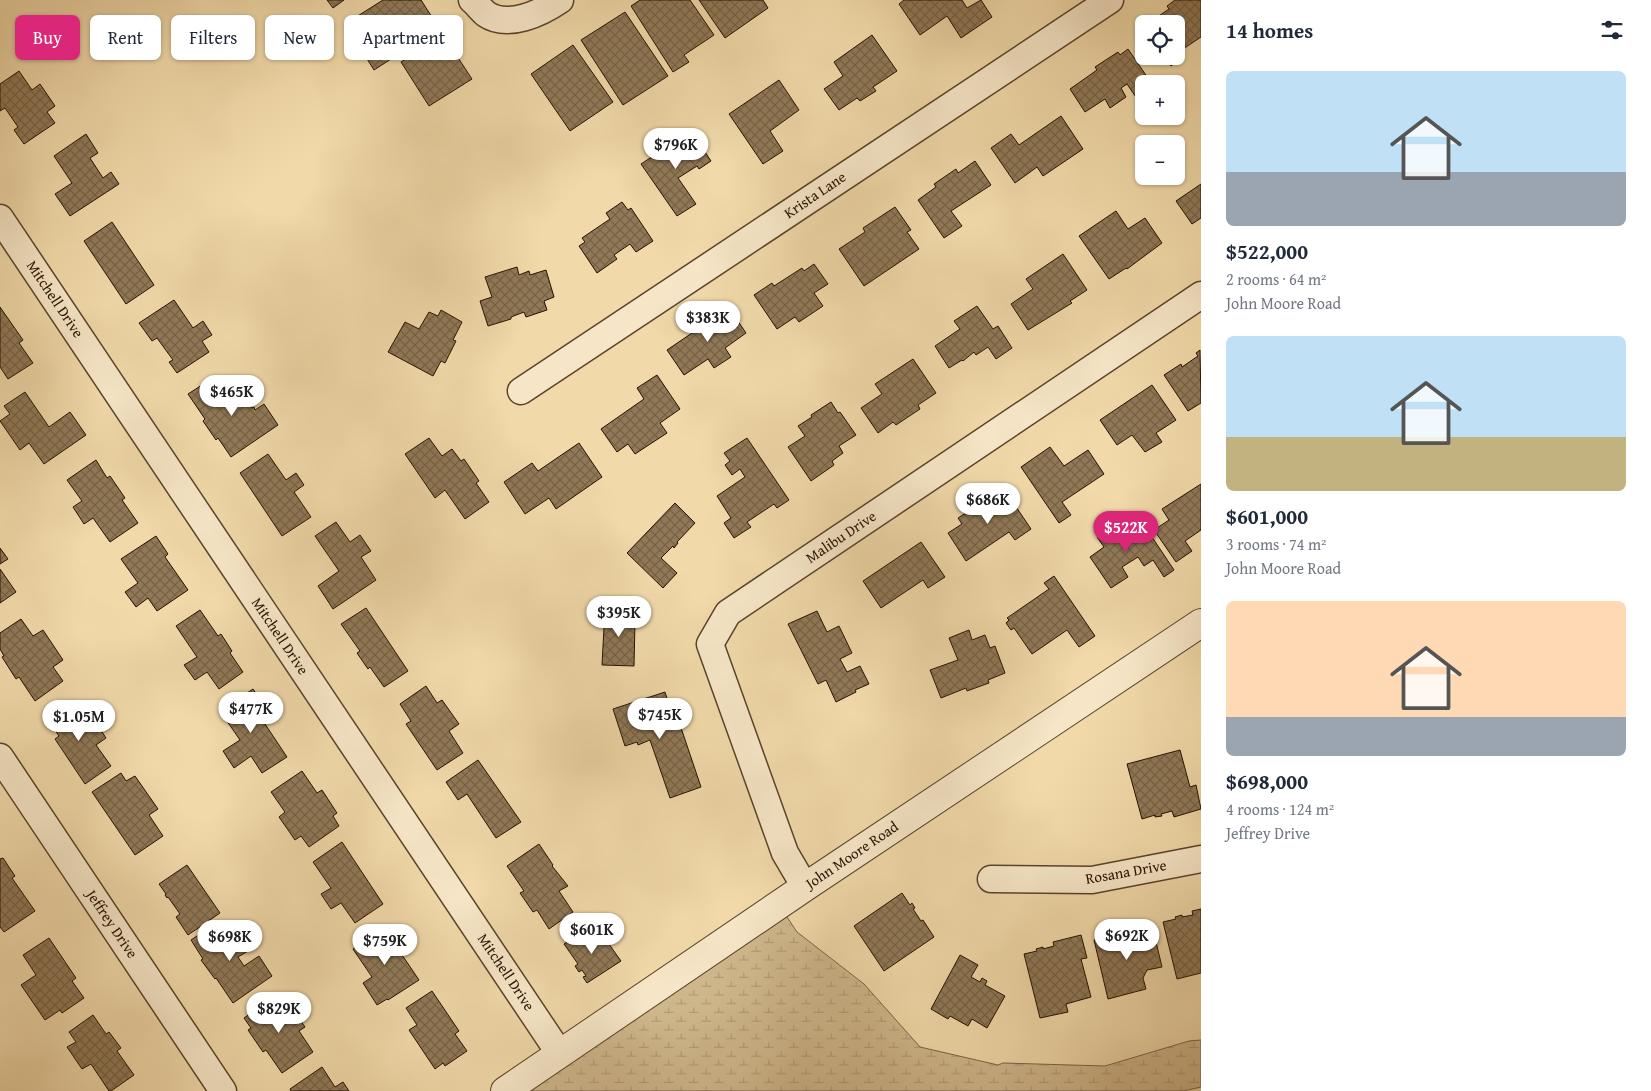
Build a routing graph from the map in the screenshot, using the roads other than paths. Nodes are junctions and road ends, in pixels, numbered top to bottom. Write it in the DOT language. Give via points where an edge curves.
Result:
graph roads {
  1 [pos="472,0"];
  2 [pos="560,0"];
  3 [pos="1110,0"];
  4 [pos="0,218"];
  5 [pos="1201,295"];
  6 [pos="521,391"];
  7 [pos="1201,623"];
  8 [pos="0,757"];
  9 [pos="1201,859"];
  10 [pos="991,880"];
  11 [pos="805,886"];
  12 [pos="560,1054"];
  13 [pos="224,1091"];
  14 [pos="505,1091"];
  1 -- 2 [label="street" via="487,14 503,19 522,18"];
  3 -- 6 [label="street, Krista Lane"];
  4 -- 12 [label="street, Mitchell Drive"];
  5 -- 11 [label="street, Malibu Drive" via="728,613 710,644 785,853"];
  7 -- 11 [label="street, John Moore Road"];
  8 -- 13 [label="street, Jeffrey Drive"];
  9 -- 10 [label="street, Rosana Drive" via="1092,880"];
  11 -- 12 [label="street, John Moore Road"];
  12 -- 14 [label="street, John Moore Road"];
}
